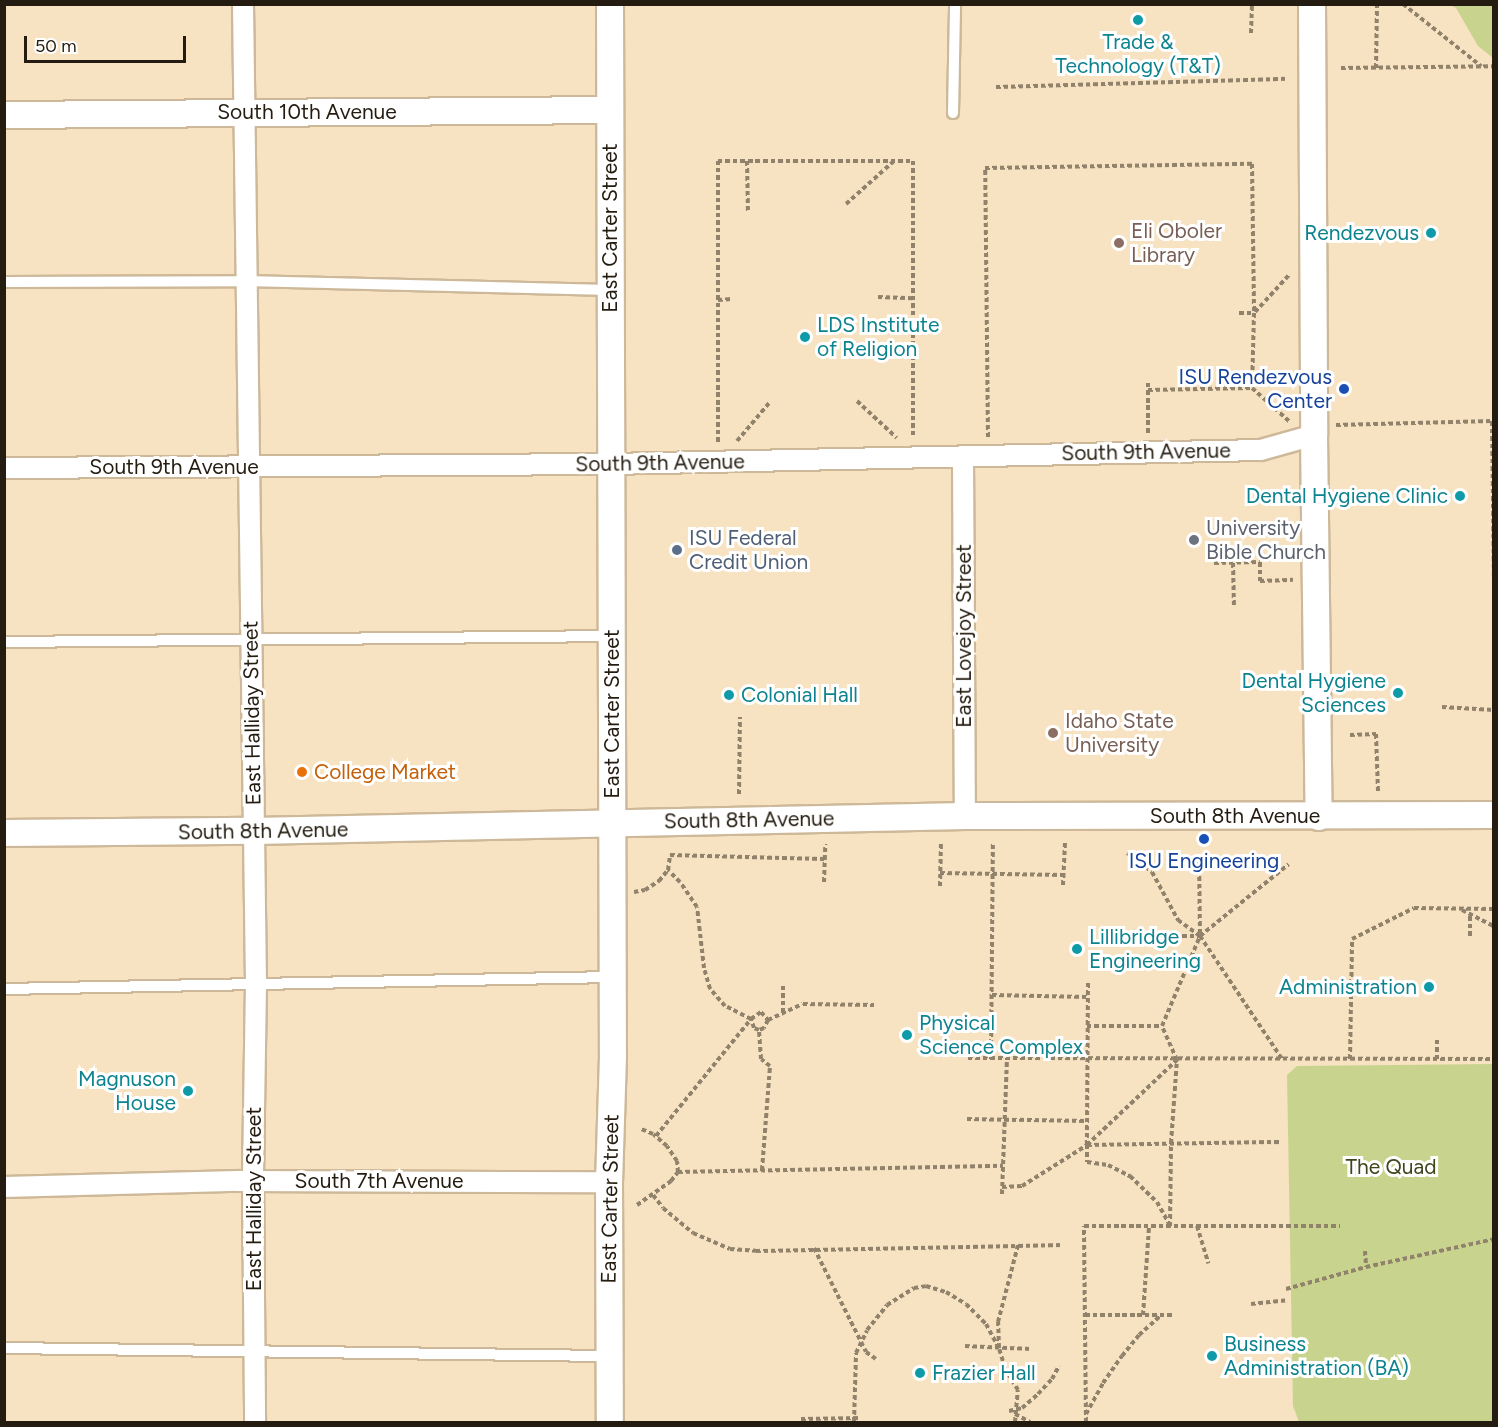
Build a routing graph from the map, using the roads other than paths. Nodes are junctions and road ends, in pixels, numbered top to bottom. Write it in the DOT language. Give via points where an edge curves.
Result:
graph roads {
  1 [pos="243,4"];
  2 [pos="610,4"];
  3 [pos="955,4"];
  4 [pos="1312,4"];
  5 [pos="610,110"];
  6 [pos="244,113"];
  7 [pos="953,113"];
  8 [pos="4,115"];
  9 [pos="246,281"];
  10 [pos="4,282"];
  11 [pos="610,290"];
  12 [pos="1324,430"];
  13 [pos="963,456"];
  14 [pos="610,464"];
  15 [pos="249,466"];
  16 [pos="4,468"];
  17 [pos="613,636"];
  18 [pos="251,640"];
  19 [pos="4,642"];
  20 [pos="1494,815"];
  21 [pos="965,816"];
  22 [pos="1319,817"];
  23 [pos="611,824"];
  24 [pos="254,831"];
  25 [pos="4,833"];
  26 [pos="612,977"];
  27 [pos="256,984"];
  28 [pos="4,989"];
  29 [pos="253,1181"];
  30 [pos="609,1182"];
  31 [pos="4,1187"];
  32 [pos="4,1348"];
  33 [pos="254,1352"];
  34 [pos="610,1356"];
  35 [pos="255,1422"];
  36 [pos="610,1422"];
  1 -- 6 [label="street, East Halliday Street"];
  2 -- 5 [label="street, East Carter Street"];
  3 -- 7 [label="lane"];
  4 -- 12 [label="street"];
  5 -- 6 [label="street, South 10th Avenue"];
  5 -- 11 [label="street, East Carter Street"];
  6 -- 8 [label="street, South 10th Avenue"];
  6 -- 9 [label="street, East Halliday Street"];
  9 -- 10 [label="lane"];
  9 -- 11 [label="lane"];
  9 -- 15 [label="street, East Halliday Street"];
  11 -- 14 [label="street, East Carter Street"];
  12 -- 13 [label="street, South 9th Avenue" via="1261,450"];
  12 -- 22 [label="street"];
  13 -- 14 [label="street, South 9th Avenue"];
  13 -- 21 [label="street, East Lovejoy Street"];
  14 -- 15 [label="street, South 9th Avenue"];
  14 -- 17 [label="street, East Carter Street"];
  15 -- 16 [label="street, South 9th Avenue"];
  15 -- 18 [label="street, East Halliday Street"];
  17 -- 18 [label="lane"];
  17 -- 23 [label="street, East Carter Street"];
  18 -- 19 [label="lane"];
  18 -- 24 [label="street, East Halliday Street"];
  20 -- 22 [label="street, South 8th Avenue"];
  21 -- 22 [label="street, South 8th Avenue"];
  21 -- 23 [label="street, South 8th Avenue"];
  23 -- 24 [label="street, South 8th Avenue"];
  23 -- 26 [label="street, East Carter Street"];
  24 -- 25 [label="street, South 8th Avenue"];
  24 -- 27 [label="street, East Halliday Street"];
  26 -- 27 [label="lane"];
  26 -- 30 [label="street, East Carter Street"];
  27 -- 28 [label="lane"];
  27 -- 29 [label="street, East Halliday Street"];
  29 -- 30 [label="street, South 7th Avenue"];
  29 -- 31 [label="street, South 7th Avenue"];
  29 -- 33 [label="street, East Halliday Street"];
  30 -- 34 [label="street, East Carter Street"];
  32 -- 33 [label="lane"];
  33 -- 34 [label="lane"];
  33 -- 35 [label="street, East Halliday Street"];
  34 -- 36 [label="street, East Carter Street"];
}
